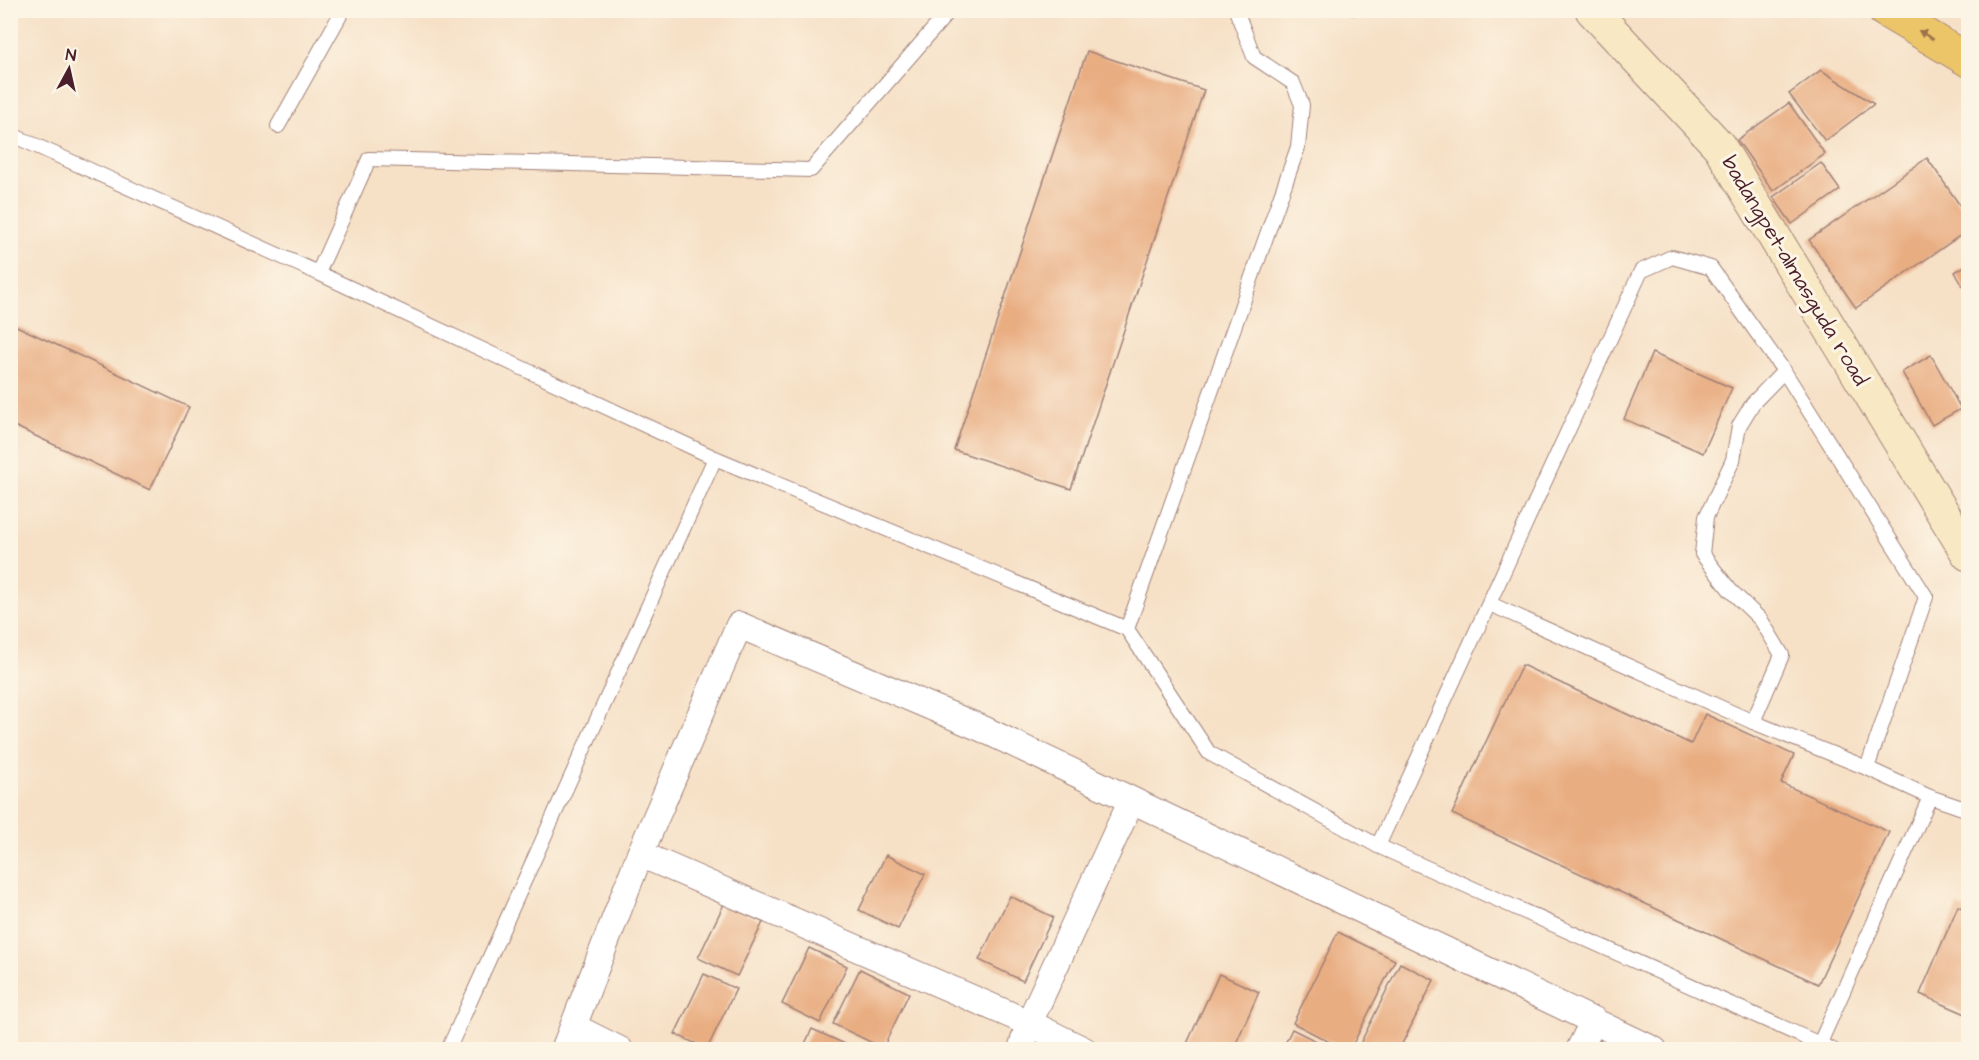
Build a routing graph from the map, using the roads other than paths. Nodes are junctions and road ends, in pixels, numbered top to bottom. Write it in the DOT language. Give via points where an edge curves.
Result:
graph roads {
  1 [pos="950,10"];
  2 [pos="1236,10"];
  3 [pos="1592,10"];
  4 [pos="1884,10"];
  5 [pos="338,12"];
  6 [pos="1968,60"];
  7 [pos="278,126"];
  8 [pos="11,135"];
  9 [pos="318,273"];
  10 [pos="1784,371"];
  11 [pos="715,458"];
  12 [pos="1968,554"];
  13 [pos="1490,604"];
  14 [pos="1127,629"];
  15 [pos="1753,722"];
  16 [pos="1867,768"];
  17 [pos="1930,797"];
  18 [pos="1131,801"];
  19 [pos="1968,810"];
  20 [pos="1378,846"];
  21 [pos="640,854"];
  22 [pos="1594,1020"];
  23 [pos="1029,1023"];
  24 [pos="569,1038"];
  25 [pos="1820,1043"];
  26 [pos="448,1050"];
  27 [pos="620,1050"];
  28 [pos="1021,1050"];
  29 [pos="1084,1050"];
  30 [pos="1579,1050"];
  31 [pos="1654,1050"];
  32 [pos="1833,1050"];
  1 -- 9 [label="lane" via="811,170 369,159"];
  2 -- 14 [label="lane" via="1254,57 1293,83 1302,105 1298,147"];
  3 -- 12 [label="street, badangpet-almasguda road" via="1719,146"];
  6 -- 4 [label="highway, one-way"];
  5 -- 7 [label="lane"];
  8 -- 9 [label="lane"];
  9 -- 11 [label="lane"];
  10 -- 13 [label="lane" via="1711,268 1672,257 1641,271"];
  10 -- 15 [label="lane" via="1753,403 1739,426 1733,460 1706,517 1702,554 1730,590 1761,620 1782,656"];
  10 -- 16 [label="lane" via="1926,597"];
  11 -- 14 [label="lane"];
  11 -- 26 [label="lane"];
  13 -- 15 [label="lane"];
  13 -- 20 [label="lane"];
  14 -- 20 [label="lane" via="1209,753"];
  15 -- 16 [label="lane"];
  16 -- 17 [label="lane"];
  17 -- 19 [label="lane"];
  17 -- 25 [label="lane"];
  18 -- 21 [label="street" via="983,729 739,625"];
  18 -- 22 [label="street"];
  18 -- 23 [label="street"];
  20 -- 25 [label="lane"];
  21 -- 23 [label="street"];
  21 -- 24 [label="street"];
  22 -- 30 [label="street"];
  22 -- 31 [label="street"];
  23 -- 28 [label="street"];
  23 -- 29 [label="street"];
  24 -- 27 [label="street"];
  25 -- 32 [label="lane"];
}
